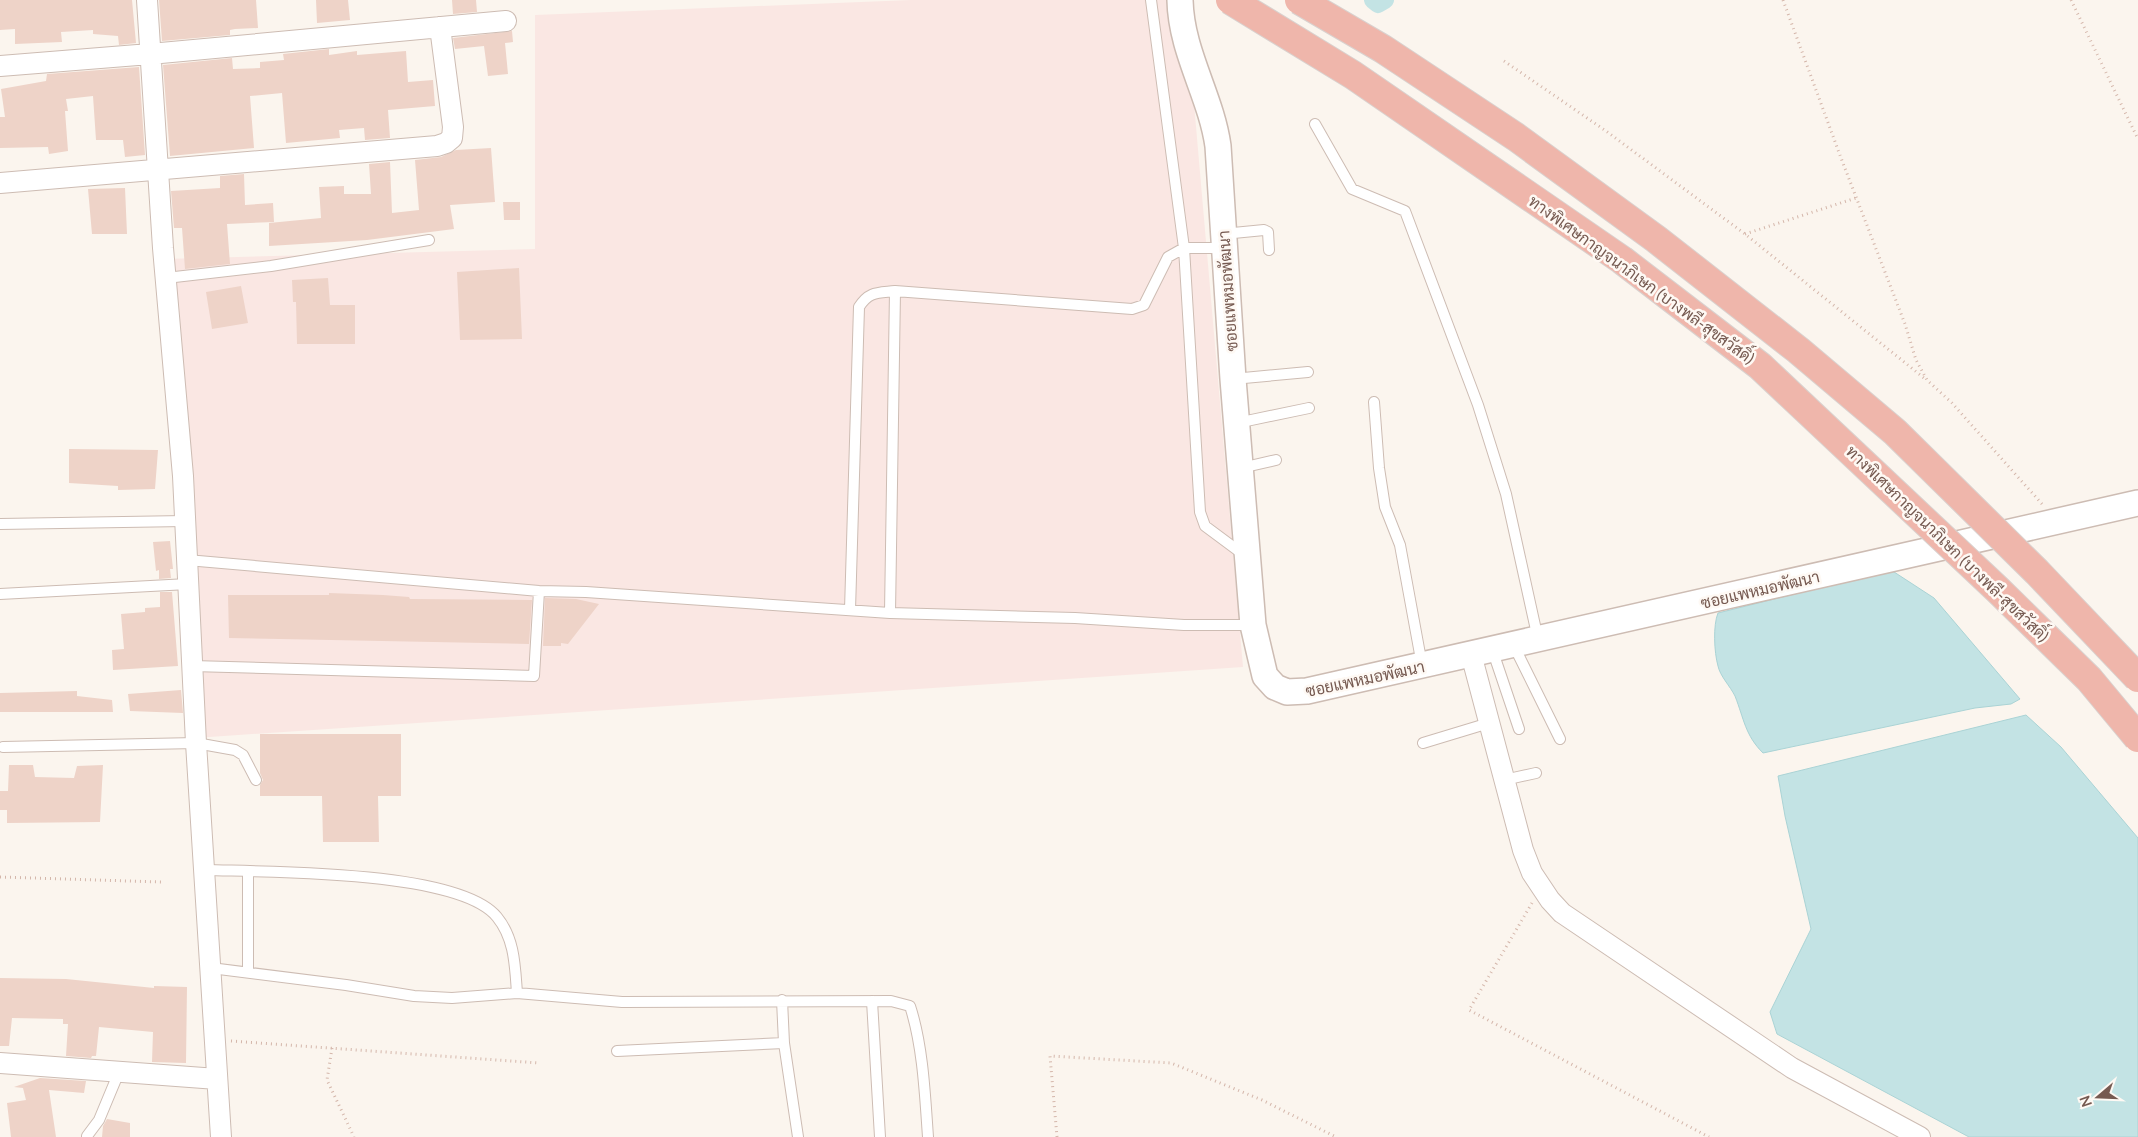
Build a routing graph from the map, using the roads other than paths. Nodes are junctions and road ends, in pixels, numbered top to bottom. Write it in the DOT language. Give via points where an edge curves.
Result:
graph roads {
  1 [pos="147,0"];
  2 [pos="1151,0"];
  3 [pos="1180,0"];
  4 [pos="1230,0"];
  5 [pos="1300,0"];
  6 [pos="506,21"];
  7 [pos="440,27"];
  8 [pos="150,54"];
  9 [pos="0,66"];
  10 [pos="1315,124"];
  11 [pos="158,170"];
  12 [pos="0,183"];
  13 [pos="429,240"];
  14 [pos="1223,241"];
  15 [pos="1184,248"];
  16 [pos="1269,250"];
  17 [pos="166,278"];
  18 [pos="895,291"];
  19 [pos="1308,372"];
  20 [pos="1233,379"];
  21 [pos="1374,402"];
  22 [pos="1309,408"];
  23 [pos="1236,424"];
  24 [pos="1276,460"];
  25 [pos="1239,468"];
  26 [pos="2138,503"];
  27 [pos="185,521"];
  28 [pos="0,524"];
  29 [pos="1247,556"];
  30 [pos="187,560"];
  31 [pos="188,584"];
  32 [pos="539,591"];
  33 [pos="0,594"];
  34 [pos="850,610"];
  35 [pos="890,613"];
  36 [pos="1253,625"];
  37 [pos="1539,638"];
  38 [pos="1492,649"];
  39 [pos="192,666"];
  40 [pos="1422,666"];
  41 [pos="2138,678"];
  42 [pos="1489,723"];
  43 [pos="1519,729"];
  44 [pos="2138,738"];
  45 [pos="1560,739"];
  46 [pos="196,743"];
  47 [pos="1423,743"];
  48 [pos="3,747"];
  49 [pos="1536,773"];
  50 [pos="256,780"];
  51 [pos="1504,780"];
  52 [pos="206,870"];
  53 [pos="248,872"];
  54 [pos="211,968"];
  55 [pos="248,972"];
  56 [pos="517,993"];
  57 [pos="782,1000"];
  58 [pos="872,1000"];
  59 [pos="784,1043"];
  60 [pos="617,1052"];
  61 [pos="0,1063"];
  62 [pos="119,1072"];
  63 [pos="217,1079"];
  64 [pos="87,1136"];
  65 [pos="221,1137"];
  66 [pos="798,1137"];
  67 [pos="880,1137"];
  68 [pos="928,1137"];
  69 [pos="1920,1137"];
  1 -- 8 [label="street"];
  2 -- 15 [label="lane"];
  3 -- 14 [label="street, ซอยแพหมอพัฒนา" via="1180,19 1186,44 1215,122"];
  4 -- 44 [label="highway, ทางพิเศษกาญจนาภิเษก (บางพลี-สุขสวัสดิ์), bridge" via="1353,74 1622,260 1760,366 2089,679"];
  5 -- 41 [label="highway, bridge" via="1383,49 1516,137 1656,239 1798,350 1895,432 2037,572"];
  6 -- 7 [label="street"];
  7 -- 8 [label="street"];
  7 -- 11 [label="street" via="453,127 452,138 446,143"];
  8 -- 9 [label="street"];
  8 -- 11 [label="street"];
  10 -- 37 [label="lane" via="1352,189 1405,211 1478,405 1506,494"];
  11 -- 12 [label="street"];
  11 -- 17 [label="street"];
  13 -- 17 [label="lane" via="270,266"];
  14 -- 15 [label="lane"];
  14 -- 16 [label="lane" via="1264,230 1270,235"];
  14 -- 20 [label="street, ซอยแพหมอพัฒนา"];
  15 -- 18 [label="lane" via="1168,257 1144,305 1132,309"];
  15 -- 29 [label="lane" via="1200,512 1205,526 1212,533"];
  17 -- 27 [label="street"];
  18 -- 34 [label="lane" via="873,293 860,307"];
  18 -- 35 [label="lane"];
  19 -- 20 [label="lane"];
  20 -- 23 [label="street, ซอยแพหมอพัฒนา"];
  21 -- 40 [label="lane" via="1385,508 1400,545"];
  22 -- 23 [label="lane"];
  23 -- 25 [label="street, ซอยแพหมอพัฒนา"];
  24 -- 25 [label="lane"];
  25 -- 29 [label="street, ซอยแพหมอพัฒนา"];
  26 -- 37 [label="street, ซอยแพหมอพัฒนา"];
  27 -- 28 [label="lane"];
  27 -- 30 [label="street"];
  29 -- 36 [label="street, ซอยแพหมอพัฒนา"];
  30 -- 31 [label="street"];
  30 -- 32 [label="lane"];
  31 -- 33 [label="lane"];
  31 -- 39 [label="street"];
  32 -- 34 [label="lane"];
  32 -- 39 [label="lane" via="534,676"];
  34 -- 35 [label="lane"];
  35 -- 36 [label="lane"];
  36 -- 40 [label="street, ซอยแพหมอพัฒนา" via="1265,676 1275,687 1287,692 1307,691"];
  37 -- 38 [label="street, ซอยแพหมอพัฒนา"];
  38 -- 40 [label="street, ซอยแพหมอพัฒนา"];
  38 -- 42 [label="street"];
  38 -- 43 [label="lane"];
  38 -- 45 [label="lane"];
  39 -- 46 [label="street"];
  42 -- 47 [label="lane"];
  42 -- 51 [label="street"];
  46 -- 48 [label="lane"];
  46 -- 50 [label="lane" via="235,750 243,755"];
  46 -- 52 [label="street"];
  49 -- 51 [label="lane"];
  51 -- 69 [label="street" via="1532,873 1562,913 1792,1068"];
  52 -- 53 [label="lane"];
  52 -- 54 [label="street"];
  53 -- 55 [label="lane"];
  53 -- 56 [label="lane" via="400,880 469,898 497,917 508,934"];
  54 -- 55 [label="lane"];
  54 -- 63 [label="street"];
  55 -- 56 [label="lane" via="414,996 452,998"];
  56 -- 57 [label="lane" via="622,1002"];
  57 -- 58 [label="lane"];
  57 -- 59 [label="lane"];
  58 -- 67 [label="lane"];
  58 -- 68 [label="lane" via="910,1006 923,1078"];
  59 -- 60 [label="lane"];
  59 -- 66 [label="lane"];
  61 -- 62 [label="street"];
  62 -- 63 [label="street"];
  62 -- 64 [label="lane" via="99,1120"];
  63 -- 65 [label="street"];
}
